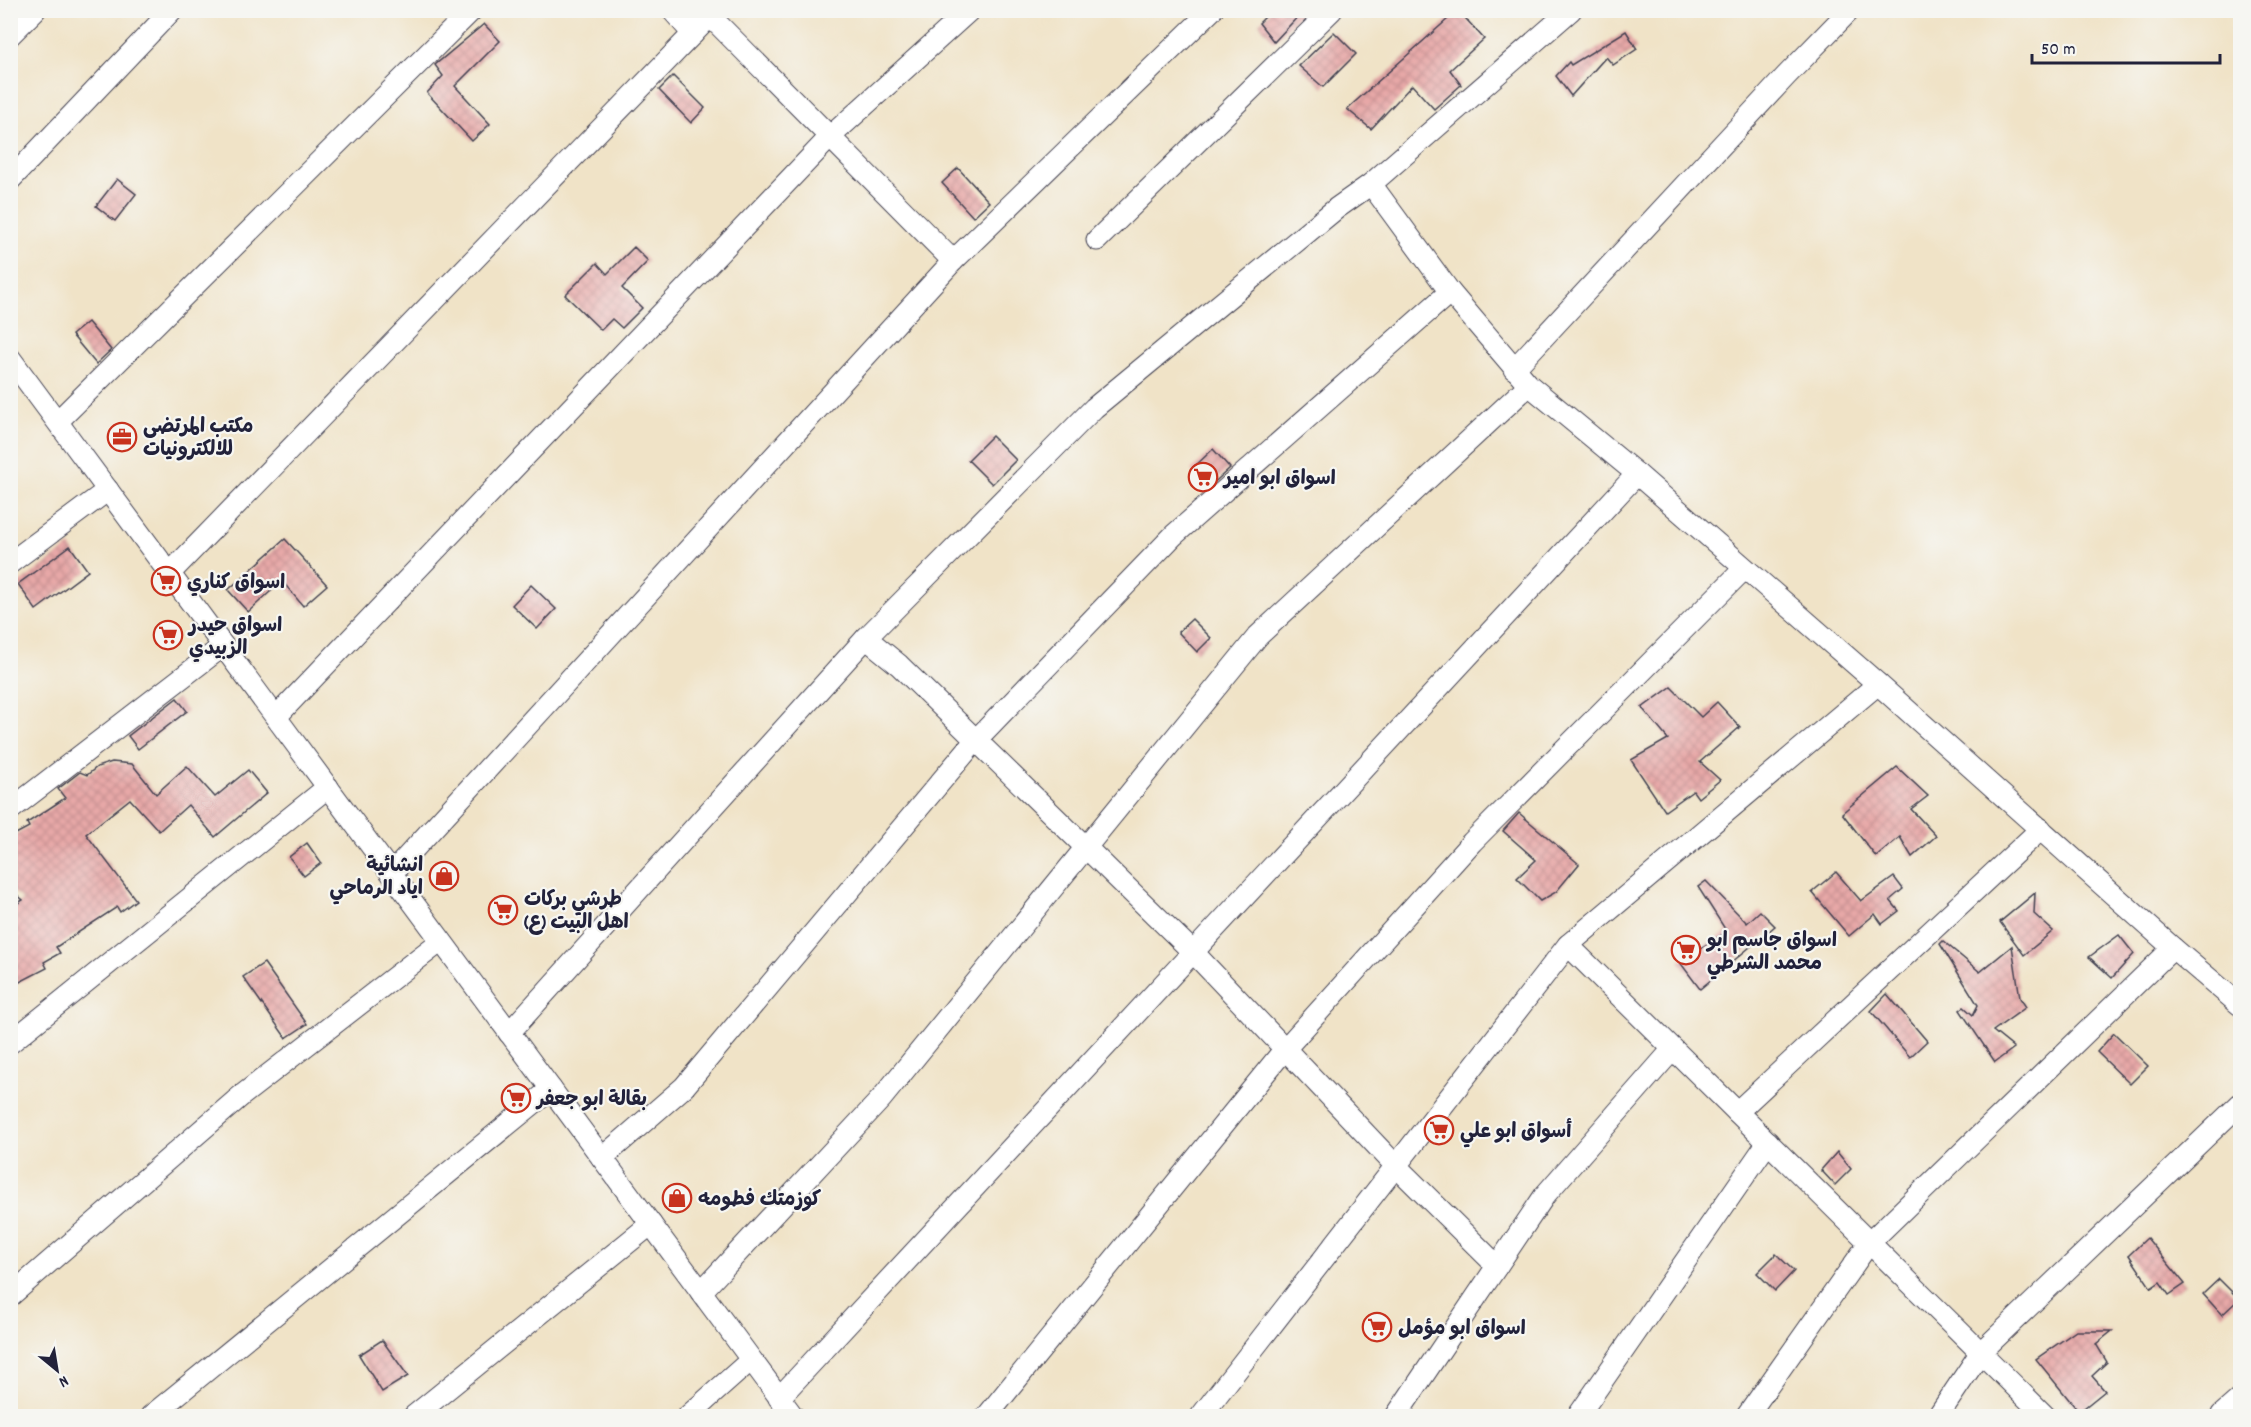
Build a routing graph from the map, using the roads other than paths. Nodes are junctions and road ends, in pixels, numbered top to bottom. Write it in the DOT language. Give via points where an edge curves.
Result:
graph roads {
  1 [pos="35,10"];
  2 [pos="172,10"];
  3 [pos="472,10"];
  4 [pos="672,10"];
  5 [pos="970,10"];
  6 [pos="1212,10"];
  7 [pos="1332,10"];
  8 [pos="1571,10"];
  9 [pos="1850,10"];
  10 [pos="713,13"];
  11 [pos="10,34"];
  12 [pos="693,34"];
  13 [pos="832,135"];
  14 [pos="10,180"];
  15 [pos="1371,184"];
  16 [pos="1097,240"];
  17 [pos="953,261"];
  18 [pos="1450,292"];
  19 [pos="10,358"];
  20 [pos="1514,369"];
  21 [pos="1529,385"];
  22 [pos="58,421"];
  23 [pos="1637,474"];
  24 [pos="108,490"];
  25 [pos="10,563"];
  26 [pos="1744,569"];
  27 [pos="170,573"];
  28 [pos="866,638"];
  29 [pos="224,646"];
  30 [pos="1878,684"];
  31 [pos="276,717"];
  32 [pos="975,741"];
  33 [pos="328,787"];
  34 [pos="10,810"];
  35 [pos="2041,829"];
  36 [pos="1086,847"];
  37 [pos="392,873"];
  38 [pos="441,941"];
  39 [pos="1568,945"];
  40 [pos="2173,948"];
  41 [pos="1192,951"];
  42 [pos="2241,1005"];
  43 [pos="509,1033"];
  44 [pos="10,1043"];
  45 [pos="1673,1049"];
  46 [pos="1284,1050"];
  47 [pos="551,1089"];
  48 [pos="2241,1104"];
  49 [pos="1737,1112"];
  50 [pos="1768,1143"];
  51 [pos="602,1158"];
  52 [pos="1395,1166"];
  53 [pos="651,1224"];
  54 [pos="1869,1242"];
  55 [pos="1497,1266"];
  56 [pos="701,1292"];
  57 [pos="10,1296"];
  58 [pos="1981,1352"];
  59 [pos="751,1360"];
  60 [pos="779,1398"];
  61 [pos="2241,1402"];
  62 [pos="151,1416"];
  63 [pos="414,1416"];
  64 [pos="688,1416"];
  65 [pos="793,1416"];
  66 [pos="987,1416"];
  67 [pos="1201,1416"];
  68 [pos="1396,1416"];
  69 [pos="1578,1416"];
  70 [pos="1747,1416"];
  71 [pos="1938,1416"];
  72 [pos="2045,1416"];
  73 [pos="2224,1416"];
  1 -- 11 [label="street"];
  2 -- 14 [label="street"];
  3 -- 22 [label="street"];
  4 -- 12 [label="street"];
  5 -- 13 [label="street"];
  6 -- 17 [label="street"];
  7 -- 16 [label="street"];
  8 -- 15 [label="street"];
  9 -- 20 [label="street"];
  10 -- 12 [label="street"];
  10 -- 13 [label="street"];
  12 -- 27 [label="street"];
  13 -- 17 [label="street"];
  13 -- 31 [label="street"];
  15 -- 18 [label="street"];
  15 -- 28 [label="street" via="1094,408"];
  17 -- 37 [label="street"];
  18 -- 20 [label="street"];
  18 -- 32 [label="street" via="1174,535"];
  19 -- 22 [label="street"];
  20 -- 21 [label="street"];
  21 -- 23 [label="street"];
  21 -- 36 [label="street" via="1258,636"];
  22 -- 24 [label="street"];
  23 -- 26 [label="street"];
  23 -- 41 [label="street"];
  24 -- 25 [label="street"];
  24 -- 27 [label="street"];
  26 -- 30 [label="street"];
  26 -- 46 [label="street" via="1472,842"];
  27 -- 29 [label="street"];
  28 -- 32 [label="street" via="899,665"];
  28 -- 43 [label="street"];
  29 -- 31 [label="street"];
  29 -- 34 [label="street"];
  30 -- 35 [label="street"];
  30 -- 39 [label="street"];
  31 -- 33 [label="street"];
  32 -- 36 [label="street"];
  32 -- 51 [label="street" via="684,1088"];
  33 -- 37 [label="street"];
  33 -- 44 [label="street"];
  35 -- 40 [label="street"];
  35 -- 49 [label="street"];
  36 -- 41 [label="street"];
  36 -- 56 [label="street" via="881,1100"];
  37 -- 38 [label="street"];
  38 -- 43 [label="street"];
  38 -- 57 [label="street" via="241,1096"];
  39 -- 45 [label="street"];
  39 -- 52 [label="street"];
  40 -- 42 [label="street"];
  40 -- 54 [label="street"];
  41 -- 46 [label="street"];
  41 -- 60 [label="street"];
  43 -- 47 [label="street"];
  45 -- 49 [label="street"];
  45 -- 55 [label="street" via="1545,1194"];
  46 -- 52 [label="street"];
  46 -- 66 [label="street"];
  47 -- 51 [label="street"];
  47 -- 62 [label="street"];
  48 -- 58 [label="street"];
  49 -- 50 [label="street"];
  50 -- 54 [label="street"];
  50 -- 69 [label="street"];
  51 -- 53 [label="street"];
  52 -- 55 [label="street"];
  52 -- 67 [label="street"];
  53 -- 56 [label="street"];
  53 -- 63 [label="street"];
  54 -- 58 [label="street"];
  54 -- 70 [label="street"];
  55 -- 68 [label="street"];
  56 -- 59 [label="street"];
  58 -- 71 [label="street"];
  58 -- 72 [label="street"];
  59 -- 60 [label="street"];
  59 -- 64 [label="street"];
  60 -- 65 [label="street"];
  61 -- 73 [label="street"];
}
